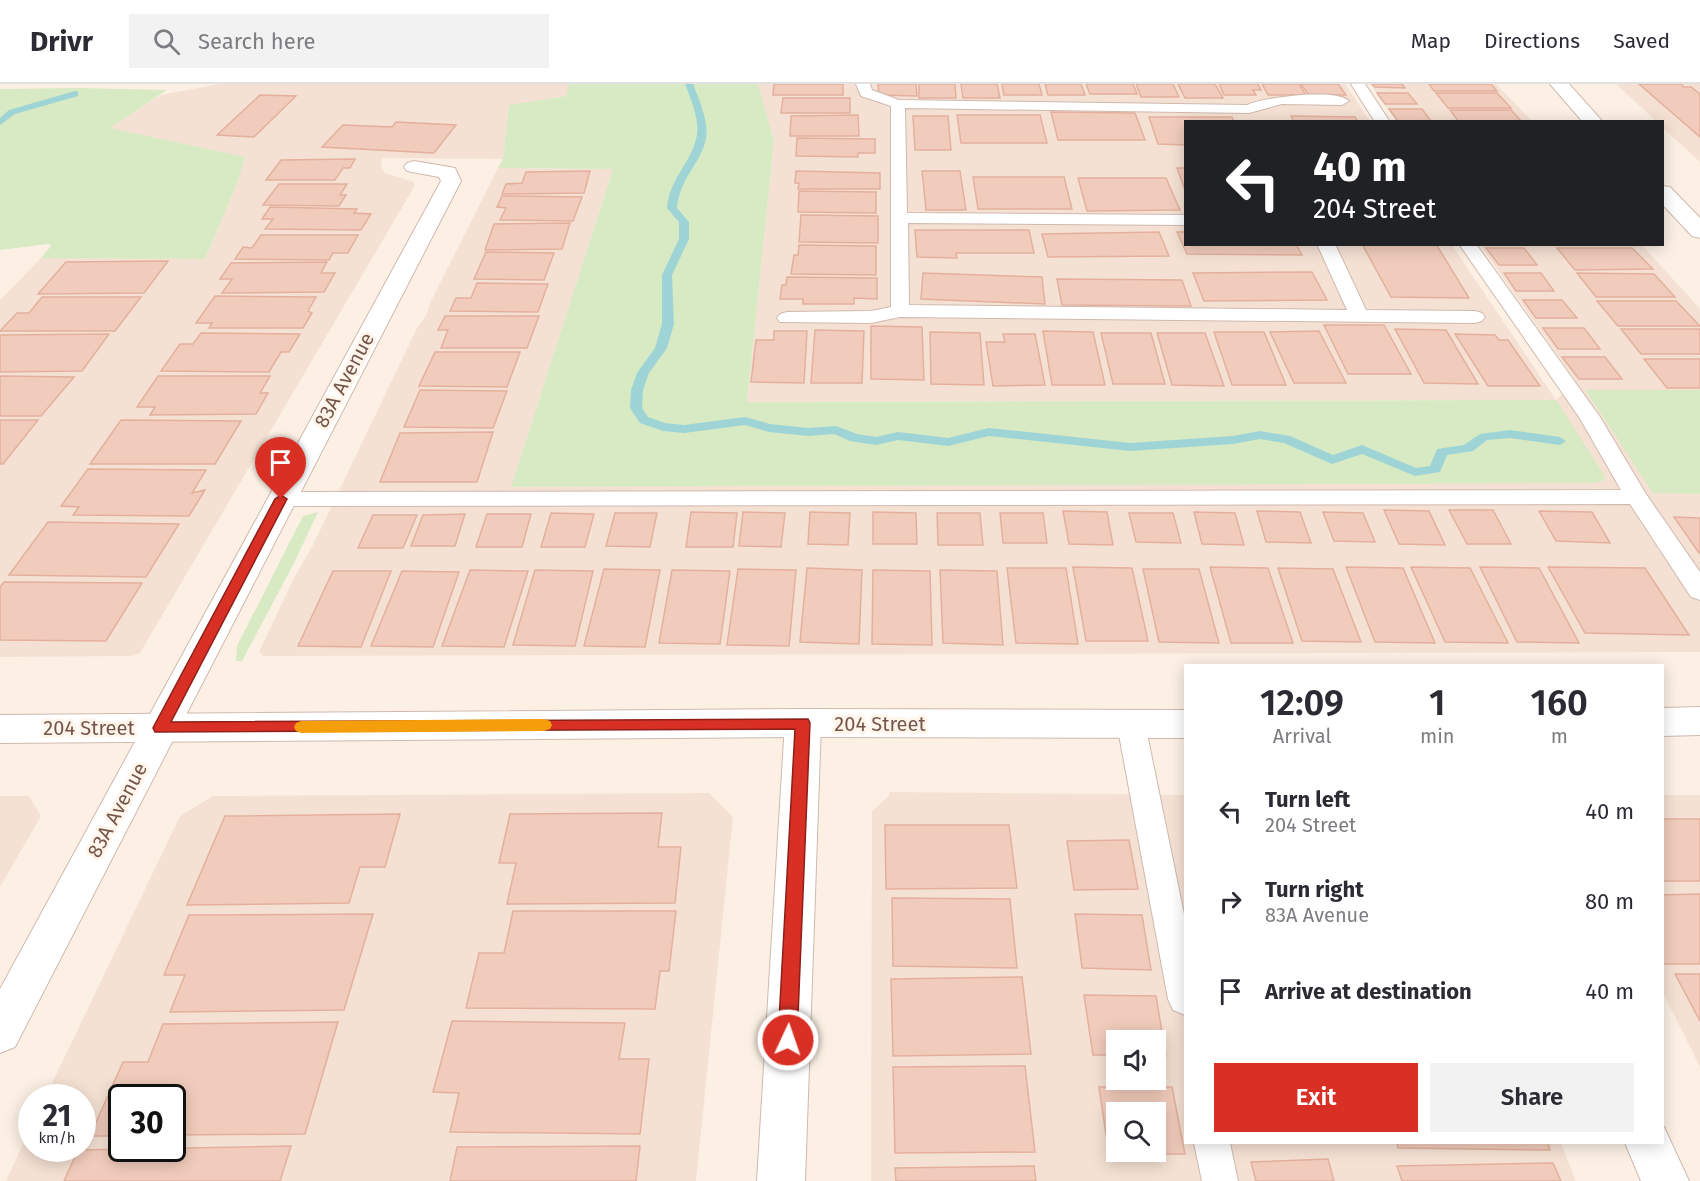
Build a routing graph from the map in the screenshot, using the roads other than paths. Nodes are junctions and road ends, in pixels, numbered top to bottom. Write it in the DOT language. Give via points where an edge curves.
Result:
graph roads {
  1 [pos="862,84"];
  2 [pos="1358,84"];
  3 [pos="1558,84"];
  4 [pos="1342,101"];
  5 [pos="898,104"];
  6 [pos="1253,115"];
  7 [pos="1382,120"];
  8 [pos="1592,120"];
  9 [pos="414,167"];
  10 [pos="1664,194"];
  11 [pos="899,218"];
  12 [pos="1184,220"];
  13 [pos="1700,231"];
  14 [pos="1327,246"];
  15 [pos="1468,246"];
  16 [pos="900,311"];
  17 [pos="1360,317"];
  18 [pos="1475,317"];
  19 [pos="787,318"];
  20 [pos="1637,497"];
  21 [pos="281,499"];
  22 [pos="1700,591"];
  23 [pos="1700,721"];
  24 [pos="1664,722"];
  25 [pos="803,723"];
  26 [pos="1131,724"];
  27 [pos="1184,724"];
  28 [pos="160,728"];
  29 [pos="0,729"];
  30 [pos="1184,994"];
  31 [pos="0,1032"];
  32 [pos="1212,1144"];
  33 [pos="1648,1144"];
  34 [pos="781,1181"];
  35 [pos="1220,1181"];
  36 [pos="1665,1181"];
  1 -- 5 [label="lane" via="867,93"];
  2 -- 7 [label="lane"];
  3 -- 8 [label="street"];
  4 -- 6 [label="lane" via="1273,101 1258,104"];
  5 -- 6 [label="lane"];
  5 -- 11 [label="lane"];
  9 -- 21 [label="street, 83A Avenue" via="448,172 451,181"];
  10 -- 13 [label="street"];
  11 -- 12 [label="lane"];
  11 -- 16 [label="lane"];
  14 -- 17 [label="lane"];
  15 -- 20 [label="lane" via="1589,417"];
  16 -- 17 [label="lane"];
  16 -- 19 [label="lane" via="871,317"];
  17 -- 18 [label="lane"];
  20 -- 21 [label="lane"];
  20 -- 22 [label="lane"];
  21 -- 28 [label="street, 83A Avenue"];
  23 -- 24 [label="street"];
  25 -- 26 [label="street, 204 Street"];
  25 -- 28 [label="street, 204 Street"];
  25 -- 34 [label="street"];
  26 -- 27 [label="street, 204 Street"];
  26 -- 30 [label="lane"];
  28 -- 29 [label="street, 204 Street"];
  28 -- 31 [label="street, 83A Avenue"];
  32 -- 35 [label="lane"];
  33 -- 36 [label="street"];
}
